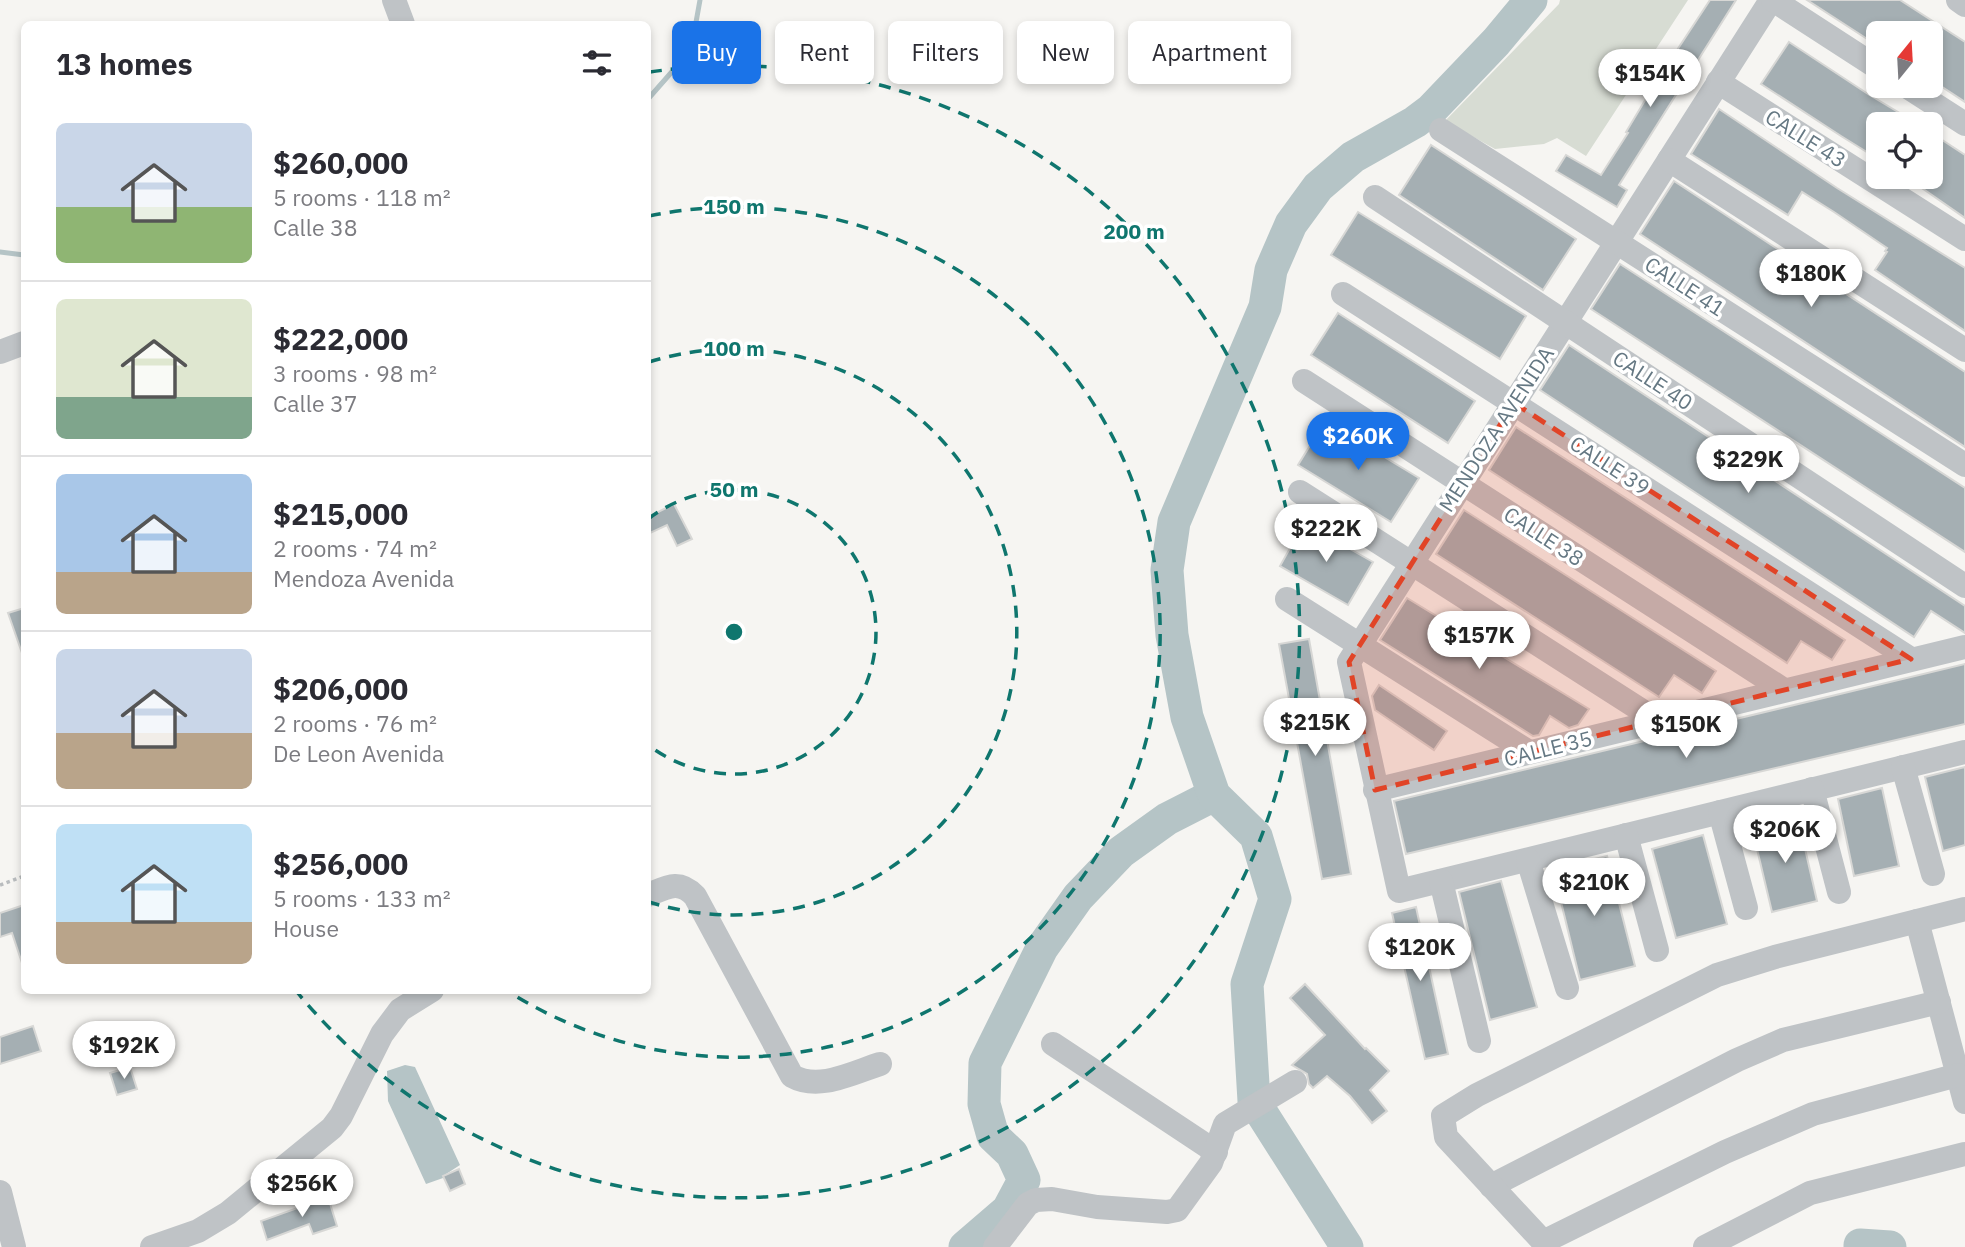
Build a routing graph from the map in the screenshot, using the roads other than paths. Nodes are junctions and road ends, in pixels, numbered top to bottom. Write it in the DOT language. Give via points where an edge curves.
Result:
graph roads {
  1 [pos="394,0"];
  2 [pos="1772,0"];
  3 [pos="1958,0"];
  4 [pos="1965,5"];
  5 [pos="402,21"];
  6 [pos="1866,60"];
  7 [pos="1718,82"];
  8 [pos="1925,98"];
  9 [pos="1965,124"];
  10 [pos="1441,130"];
  11 [pos="1669,160"];
  12 [pos="1375,197"];
  13 [pos="1965,239"];
  14 [pos="1616,242"];
  15 [pos="1343,294"];
  16 [pos="1565,322"];
  17 [pos="21,344"];
  18 [pos="1965,350"];
  19 [pos="0,352"];
  20 [pos="1304,382"];
  21 [pos="1514,402"];
  22 [pos="1965,465"];
  23 [pos="1462,483"];
  24 [pos="1300,492"];
  25 [pos="1410,564"];
  26 [pos="1965,586"];
  27 [pos="1287,599"];
  28 [pos="1359,645"];
  29 [pos="1965,646"];
  30 [pos="1911,659"];
  31 [pos="1784,690"];
  32 [pos="1658,721"];
  33 [pos="1529,752"];
  34 [pos="1965,752"];
  35 [pos="1903,767"];
  36 [pos="1812,789"];
  37 [pos="1376,790"];
  38 [pos="1720,812"];
  39 [pos="1626,835"];
  40 [pos="1528,860"];
  41 [pos="1933,874"];
  42 [pos="1441,881"];
  43 [pos="1839,892"];
  44 [pos="651,894"];
  45 [pos="1746,908"];
  46 [pos="1965,909"];
  47 [pos="1917,921"];
  48 [pos="1657,950"];
  49 [pos="1567,988"];
  50 [pos="426,994"];
  51 [pos="1939,1002"];
  52 [pos="1479,1041"];
  53 [pos="1053,1044"];
  54 [pos="880,1064"];
  55 [pos="1958,1075"];
  56 [pos="1284,1088"];
  57 [pos="1965,1102"];
  58 [pos="1216,1152"];
  59 [pos="1965,1154"];
  60 [pos="1491,1186"];
  61 [pos="0,1192"];
  62 [pos="1546,1244"];
  63 [pos="14,1247"];
  64 [pos="152,1247"];
  65 [pos="995,1247"];
  66 [pos="1705,1247"];
  1 -- 5 [label="street"];
  2 -- 6 [label="street"];
  2 -- 7 [label="street, MENDOZA AVENIDA"];
  3 -- 4 [label="street"];
  7 -- 11 [label="street, MENDOZA AVENIDA"];
  7 -- 13 [label="street, CALLE 43"];
  8 -- 9 [label="street"];
  10 -- 14 [label="street, CALLE 41"];
  11 -- 14 [label="street, MENDOZA AVENIDA"];
  11 -- 18 [label="street"];
  12 -- 16 [label="street, CALLE 40"];
  14 -- 16 [label="street, MENDOZA AVENIDA"];
  14 -- 22 [label="street, CALLE 41"];
  15 -- 21 [label="street, CALLE 39"];
  16 -- 21 [label="street, MENDOZA AVENIDA"];
  16 -- 26 [label="street, CALLE 40"];
  17 -- 19 [label="street"];
  20 -- 23 [label="street, CALLE 38"];
  21 -- 23 [label="street, MENDOZA AVENIDA"];
  21 -- 30 [label="street, CALLE 39"];
  23 -- 25 [label="street, MENDOZA AVENIDA"];
  23 -- 31 [label="street, CALLE 38"];
  24 -- 25 [label="street"];
  25 -- 28 [label="street, MENDOZA AVENIDA"];
  25 -- 32 [label="street"];
  27 -- 28 [label="street"];
  28 -- 33 [label="street"];
  28 -- 37 [label="street, MENDOZA AVENIDA" via="1349,662"];
  29 -- 30 [label="street, CALLE 35"];
  30 -- 31 [label="street, CALLE 35"];
  31 -- 32 [label="street, CALLE 35"];
  32 -- 33 [label="street, CALLE 35"];
  33 -- 37 [label="street, CALLE 35"];
  34 -- 35 [label="street"];
  35 -- 36 [label="street"];
  35 -- 41 [label="street"];
  36 -- 38 [label="street"];
  36 -- 43 [label="street"];
  37 -- 42 [label="street, MENDOZA AVENIDA" via="1399,891"];
  38 -- 39 [label="street"];
  38 -- 45 [label="street"];
  39 -- 40 [label="street"];
  39 -- 48 [label="street"];
  40 -- 42 [label="street"];
  40 -- 49 [label="street"];
  42 -- 52 [label="street"];
  44 -- 54 [label="street" via="671,885 687,887 695,896 793,1076 818,1083"];
  46 -- 47 [label="street"];
  47 -- 51 [label="street"];
  47 -- 60 [label="street" via="1717,975 1443,1116 1446,1137"];
  50 -- 64 [label="street" via="400,1010 388,1026 332,1128 228,1213 198,1231"];
  51 -- 55 [label="street"];
  51 -- 60 [label="street" via="1783,1040"];
  53 -- 58 [label="street"];
  55 -- 57 [label="street"];
  55 -- 62 [label="street" via="1813,1114"];
  56 -- 58 [label="street" via="1225,1124"];
  58 -- 65 [label="street" via="1177,1210 1036,1200"];
  59 -- 66 [label="street" via="1810,1193"];
  60 -- 62 [label="street"];
  61 -- 63 [label="street"];
}
